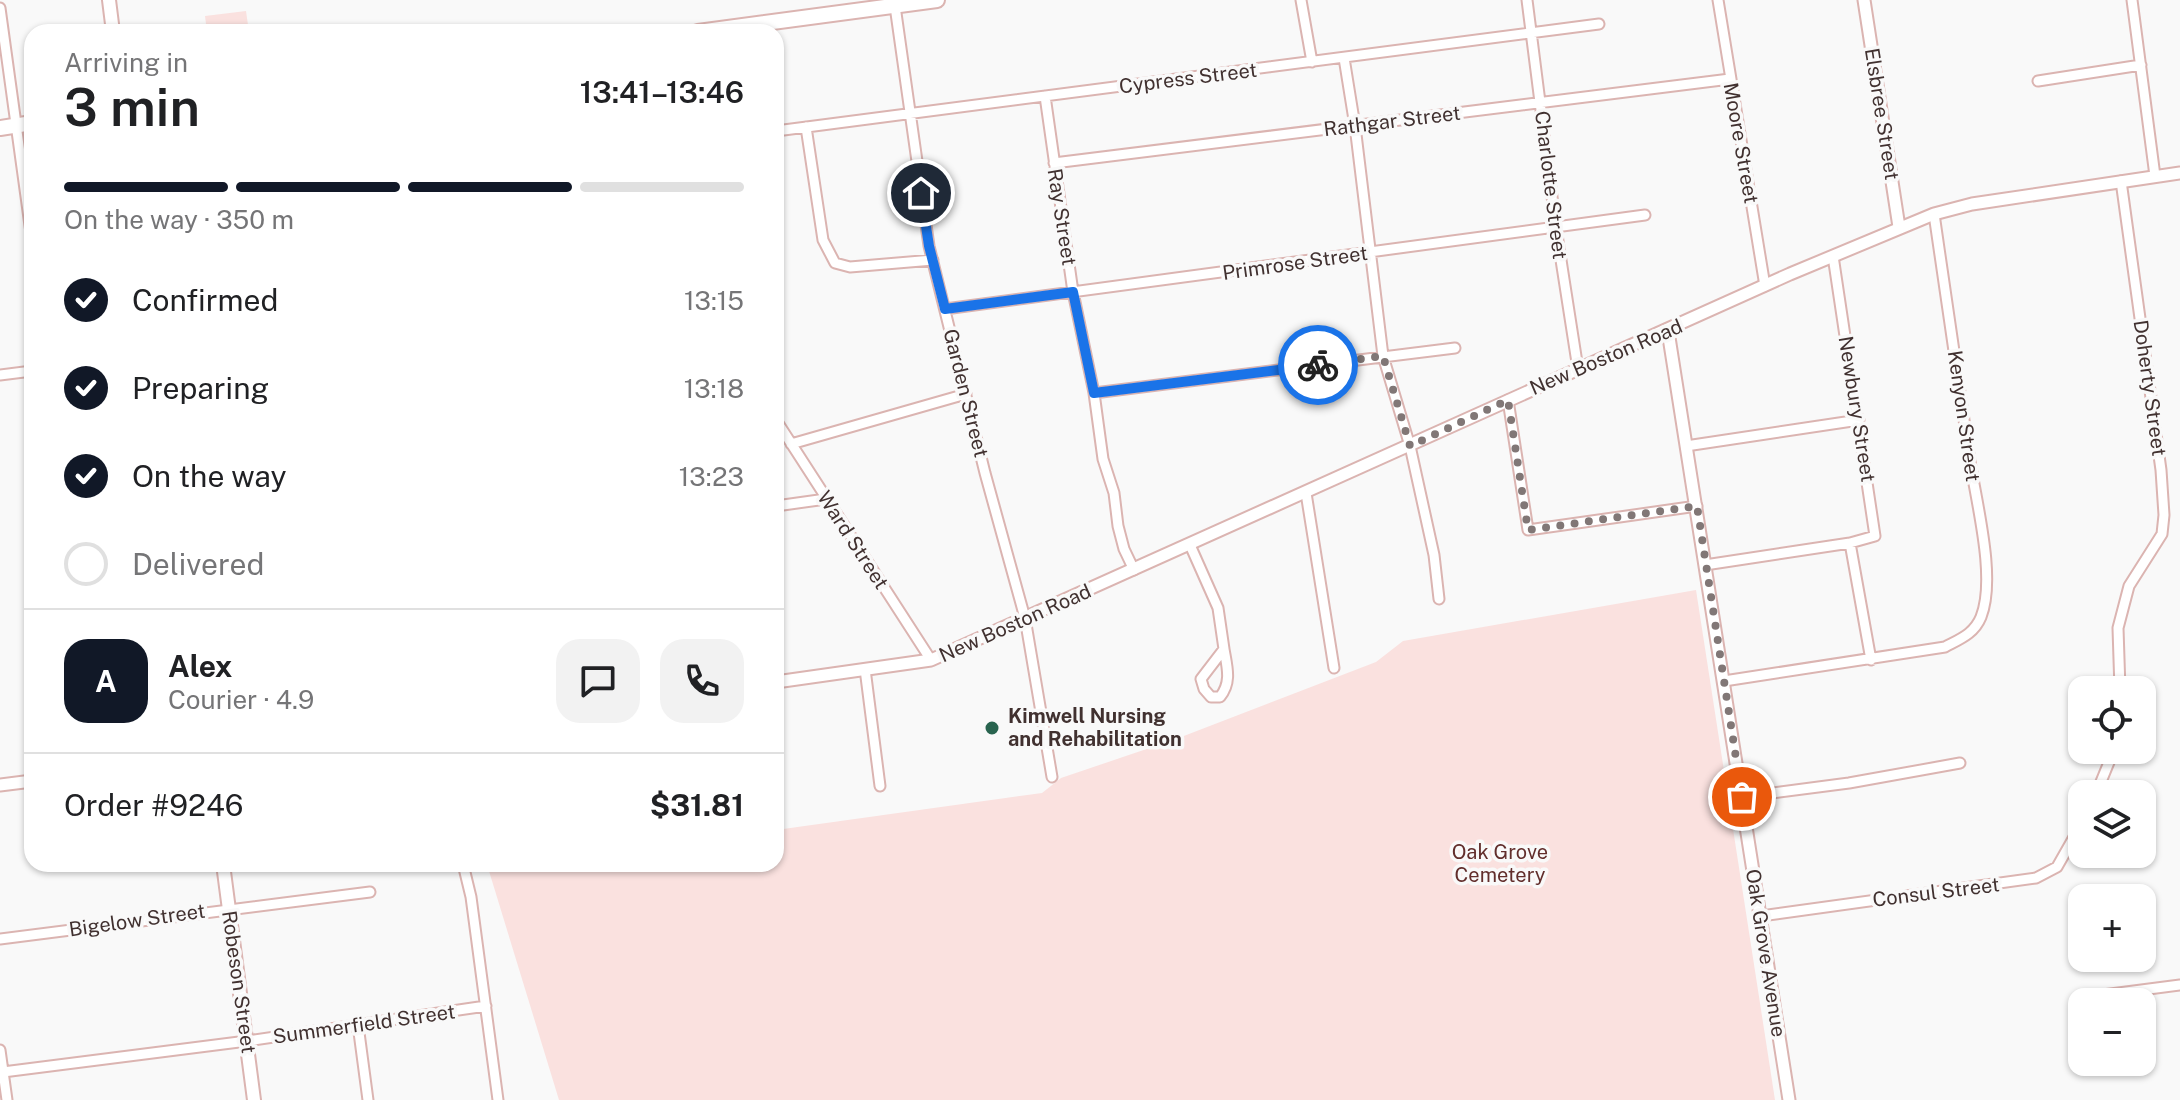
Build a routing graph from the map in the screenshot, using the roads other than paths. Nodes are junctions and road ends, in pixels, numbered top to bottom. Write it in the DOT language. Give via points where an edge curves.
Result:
graph roads {
  1 [pos="109,0"];
  2 [pos="937,0"];
  3 [pos="1301,0"];
  4 [pos="1527,0"];
  5 [pos="1718,0"];
  6 [pos="1864,0"];
  7 [pos="2132,0"];
  8 [pos="895,6"];
  9 [pos="0,8"];
  10 [pos="112,24"];
  11 [pos="759,24"];
  12 [pos="1599,24"];
  13 [pos="1531,33"];
  14 [pos="1344,58"];
  15 [pos="1312,62"];
  16 [pos="2141,65"];
  17 [pos="1730,79"];
  18 [pos="2038,81"];
  19 [pos="1045,96"];
  20 [pos="1540,103"];
  21 [pos="910,114"];
  22 [pos="24,119"];
  23 [pos="24,124"];
  24 [pos="1355,126"];
  25 [pos="806,127"];
  26 [pos="0,128"];
  27 [pos="784,130"];
  28 [pos="1054,163"];
  29 [pos="2180,173"];
  30 [pos="2155,176"];
  31 [pos="2121,181"];
  32 [pos="1934,214"];
  33 [pos="1645,215"];
  34 [pos="1899,227"];
  35 [pos="1556,228"];
  36 [pos="1369,253"];
  37 [pos="1833,256"];
  38 [pos="933,260"];
  39 [pos="1765,286"];
  40 [pos="1073,292"];
  41 [pos="945,309"];
  42 [pos="1668,331"];
  43 [pos="1455,348"];
  44 [pos="1383,356"];
  45 [pos="1578,369"];
  46 [pos="24,372"];
  47 [pos="0,375"];
  48 [pos="1094,393"];
  49 [pos="966,394"];
  50 [pos="1508,400"];
  51 [pos="1859,420"];
  52 [pos="784,433"];
  53 [pos="791,444"];
  54 [pos="1410,446"];
  55 [pos="1686,446"];
  56 [pos="1306,493"];
  57 [pos="826,499"];
  58 [pos="784,505"];
  59 [pos="1697,506"];
  60 [pos="1850,543"];
  61 [pos="1190,545"];
  62 [pos="1705,565"];
  63 [pos="1134,570"];
  64 [pos="1439,599"];
  65 [pos="1025,618"];
  66 [pos="1224,649"];
  67 [pos="931,660"];
  68 [pos="1871,660"];
  69 [pos="1334,668"];
  70 [pos="865,669"];
  71 [pos="2120,676"];
  72 [pos="784,681"];
  73 [pos="1724,681"];
  74 [pos="1960,763"];
  75 [pos="1052,777"];
  76 [pos="24,782"];
  77 [pos="0,785"];
  78 [pos="880,786"];
  79 [pos="1742,797"];
  80 [pos="2068,848"];
  81 [pos="224,872"];
  82 [pos="465,872"];
  83 [pos="370,892"];
  84 [pos="229,908"];
  85 [pos="1761,916"];
  86 [pos="0,939"];
  87 [pos="2180,985"];
  88 [pos="2156,988"];
  89 [pos="486,1006"];
  90 [pos="358,1025"];
  91 [pos="247,1041"];
  92 [pos="0,1050"];
  93 [pos="3,1072"];
  94 [pos="7,1100"];
  95 [pos="254,1100"];
  96 [pos="368,1100"];
  97 [pos="498,1100"];
  98 [pos="1789,1100"];
  1 -- 10 [label="main road"];
  2 -- 8 [label="main road"];
  3 -- 15 [label="street"];
  4 -- 13 [label="street, Charlotte Street"];
  5 -- 17 [label="street, Moore Street"];
  6 -- 34 [label="street, Elsbree Street"];
  7 -- 16 [label="street"];
  8 -- 11 [label="main road"];
  8 -- 21 [label="street, Garden Street"];
  9 -- 22 [label="street"];
  12 -- 13 [label="street, Cypress Street"];
  13 -- 14 [label="street, Cypress Street"];
  13 -- 20 [label="street, Charlotte Street"];
  14 -- 15 [label="street, Cypress Street"];
  14 -- 24 [label="street"];
  15 -- 19 [label="street, Cypress Street"];
  16 -- 18 [label="street"];
  16 -- 30 [label="street"];
  17 -- 20 [label="street, Rathgar Street"];
  17 -- 39 [label="street, Moore Street"];
  19 -- 21 [label="street, Cypress Street"];
  19 -- 28 [label="street, Ray Street"];
  20 -- 24 [label="street, Rathgar Street"];
  20 -- 35 [label="street, Charlotte Street"];
  21 -- 25 [label="street, Cypress Street"];
  21 -- 38 [label="street, Garden Street"];
  23 -- 26 [label="main road"];
  24 -- 28 [label="street, Rathgar Street"];
  24 -- 36 [label="street"];
  25 -- 27 [label="street, Cypress Street"];
  25 -- 38 [label="street" via="823,240 835,263 850,267"];
  28 -- 40 [label="street, Ray Street"];
  29 -- 30 [label="street, New Boston Road"];
  30 -- 31 [label="street, New Boston Road"];
  31 -- 32 [label="street, New Boston Road"];
  31 -- 71 [label="street, Doherty Street" via="2164,515 2162,534 2129,586 2118,632"];
  32 -- 34 [label="street, New Boston Road"];
  32 -- 68 [label="street, Kenyon Street" via="1982,539 1985,600 1971,634 1945,647"];
  33 -- 35 [label="street, Primrose Street"];
  34 -- 37 [label="street, New Boston Road"];
  35 -- 36 [label="street, Primrose Street"];
  35 -- 45 [label="street, Charlotte Street"];
  36 -- 40 [label="street, Primrose Street"];
  36 -- 44 [label="street"];
  37 -- 39 [label="street, New Boston Road"];
  37 -- 51 [label="street, Newbury Street"];
  38 -- 41 [label="street, Garden Street"];
  39 -- 42 [label="street, New Boston Road"];
  40 -- 41 [label="street, Primrose Street"];
  40 -- 48 [label="street, Ray Street"];
  41 -- 49 [label="street, Garden Street"];
  42 -- 45 [label="street, New Boston Road"];
  42 -- 55 [label="street, Oak Grove Avenue"];
  43 -- 44 [label="street"];
  44 -- 48 [label="street"];
  44 -- 54 [label="street"];
  45 -- 50 [label="street, New Boston Road"];
  46 -- 47 [label="street"];
  48 -- 63 [label="street, Ray Street" via="1118,526"];
  49 -- 53 [label="street"];
  49 -- 65 [label="street, Garden Street"];
  50 -- 54 [label="street, New Boston Road"];
  50 -- 59 [label="street" via="1528,530"];
  51 -- 55 [label="street"];
  51 -- 60 [label="street, Newbury Street" via="1875,536"];
  52 -- 53 [label="street, Ward Street"];
  53 -- 57 [label="street, Ward Street"];
  54 -- 56 [label="street, New Boston Road"];
  54 -- 64 [label="street"];
  55 -- 59 [label="street, Oak Grove Avenue"];
  56 -- 61 [label="street, New Boston Road"];
  56 -- 69 [label="street"];
  57 -- 58 [label="street"];
  57 -- 67 [label="street, Ward Street"];
  59 -- 62 [label="street, Oak Grove Avenue"];
  60 -- 62 [label="street"];
  60 -- 68 [label="street"];
  61 -- 63 [label="street, New Boston Road"];
  61 -- 66 [label="street" via="1218,608"];
  62 -- 73 [label="street, Oak Grove Avenue"];
  63 -- 65 [label="street, New Boston Road"];
  65 -- 67 [label="street, New Boston Road"];
  65 -- 75 [label="street, Garden Street"];
  66 -- 66 [label="street" via="1227,688 1220,697 1211,697 1201,679"];
  67 -- 70 [label="street, New Boston Road"];
  68 -- 73 [label="street"];
  70 -- 72 [label="street, New Boston Road"];
  70 -- 78 [label="street"];
  73 -- 79 [label="street, Oak Grove Avenue"];
  74 -- 79 [label="street"];
  76 -- 77 [label="street"];
  79 -- 85 [label="street, Oak Grove Avenue"];
  80 -- 85 [label="street, Consul Street" via="2057,867 2036,878"];
  81 -- 84 [label="main road, Robeson Street"];
  82 -- 89 [label="street"];
  83 -- 84 [label="street, Bigelow Street"];
  84 -- 86 [label="street, Bigelow Street"];
  84 -- 91 [label="main road, Robeson Street"];
  85 -- 98 [label="street, Oak Grove Avenue"];
  87 -- 88 [label="street"];
  89 -- 90 [label="street, Summerfield Street"];
  89 -- 97 [label="street"];
  90 -- 91 [label="street, Summerfield Street"];
  90 -- 96 [label="street"];
  91 -- 93 [label="street, Summerfield Street"];
  91 -- 95 [label="main road, Robeson Street"];
  92 -- 93 [label="street"];
  93 -- 94 [label="street"];
}
